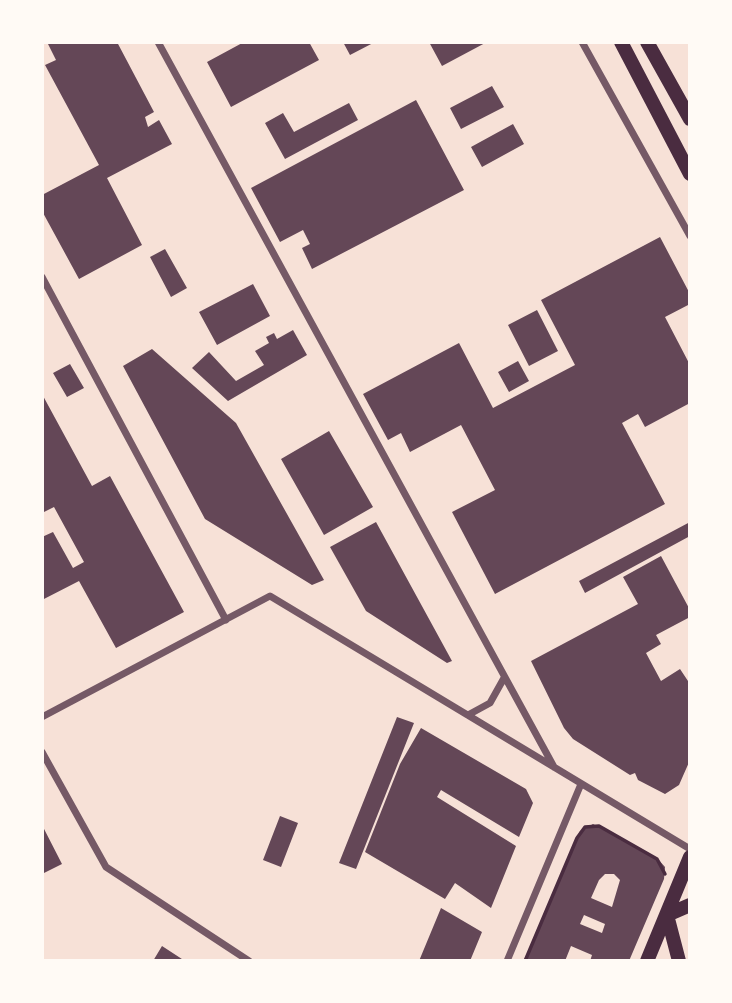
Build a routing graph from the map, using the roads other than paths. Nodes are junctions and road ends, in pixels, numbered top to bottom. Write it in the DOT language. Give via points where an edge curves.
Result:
graph roads {
  1 [pos="158,42"];
  2 [pos="582,42"];
  3 [pos="621,42"];
  4 [pos="647,42"];
  5 [pos="690,118"];
  6 [pos="690,174"];
  7 [pos="690,236"];
  8 [pos="42,277"];
  9 [pos="226,620"];
  10 [pos="504,678"];
  11 [pos="468,715"];
  12 [pos="42,718"];
  13 [pos="42,752"];
  14 [pos="554,767"];
  15 [pos="581,784"];
  16 [pos="690,849"];
  17 [pos="690,857"];
  18 [pos="690,905"];
  19 [pos="667,915"];
  20 [pos="249,961"];
  21 [pos="507,961"];
  22 [pos="647,961"];
  23 [pos="679,961"];
  1 -- 10 [label="street"];
  2 -- 7 [label="street"];
  3 -- 6 [label="main road"];
  4 -- 5 [label="main road"];
  8 -- 9 [label="street"];
  9 -- 11 [label="street" via="270,596"];
  9 -- 12 [label="street"];
  10 -- 11 [label="street" via="490,703"];
  10 -- 14 [label="street"];
  11 -- 14 [label="street"];
  13 -- 20 [label="street" via="106,867"];
  14 -- 15 [label="street"];
  15 -- 16 [label="street"];
  15 -- 21 [label="street"];
  17 -- 19 [label="main road"];
  18 -- 19 [label="main road"];
  19 -- 22 [label="main road"];
  19 -- 23 [label="main road"];
}
